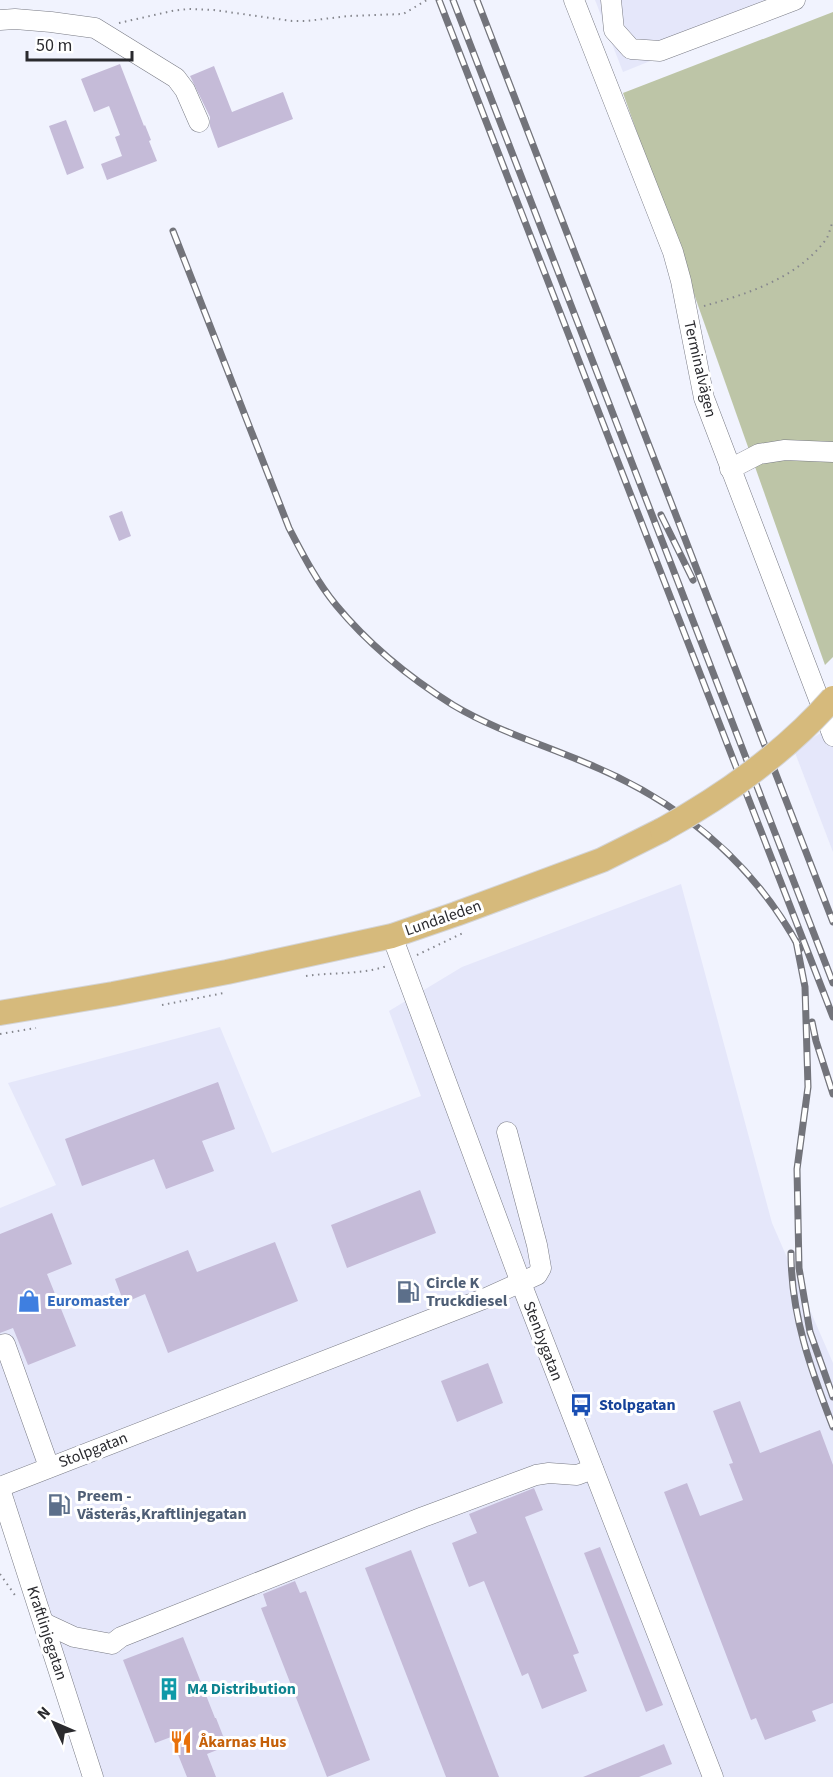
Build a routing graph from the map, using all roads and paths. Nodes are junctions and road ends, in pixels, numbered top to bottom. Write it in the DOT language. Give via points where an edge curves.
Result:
graph roads {
  1 [pos="428,0"];
  2 [pos="574,0"];
  3 [pos="611,0"];
  4 [pos="795,0"];
  5 [pos="0,20"];
  6 [pos="95,28"];
  7 [pos="199,122"];
  8 [pos="833,221"];
  9 [pos="686,311"];
  10 [pos="833,452"];
  11 [pos="730,469"];
  12 [pos="833,698"];
  13 [pos="833,736"];
  14 [pos="392,936"];
  15 [pos="0,1013"];
  16 [pos="507,1132"];
  17 [pos="521,1283"];
  18 [pos="5,1344"];
  19 [pos="49,1467"];
  20 [pos="593,1468"];
  21 [pos="0,1488"];
  22 [pos="44,1623"];
  23 [pos="93,1777"];
  24 [pos="713,1777"];
  1 -- 6 [label="path" via="403,14 292,21 188,9"];
  2 -- 9 [label="street, Terminalvägen" via="673,252"];
  3 -- 4 [label="street" via="614,30 631,50 660,51"];
  5 -- 6 [label="street"];
  6 -- 7 [label="street" via="176,78"];
  8 -- 9 [label="path" via="826,241 803,264 751,292"];
  9 -- 11 [label="street, Terminalvägen" via="704,398"];
  10 -- 11 [label="street" via="785,450 759,454"];
  11 -- 13 [label="street, Terminalvägen"];
  12 -- 14 [label="main road, Lundaleden, bridge" via="790,742 745,778 662,830 602,860"];
  14 -- 15 [label="main road, Lundaleden" via="113,994"];
  14 -- 17 [label="street, Stenbygatan"];
  16 -- 17 [label="street" via="541,1268 537,1275"];
  17 -- 19 [label="street, Stolpgatan"];
  17 -- 20 [label="street, Stenbygatan"];
  18 -- 19 [label="street"];
  19 -- 21 [label="street, Stolpgatan"];
  20 -- 22 [label="street" via="577,1475 536,1475 121,1637 112,1644 74,1637"];
  20 -- 24 [label="street, Stenbygatan"];
  21 -- 22 [label="street, Kraftlinjegatan"];
  22 -- 23 [label="street, Kraftlinjegatan"];
}
